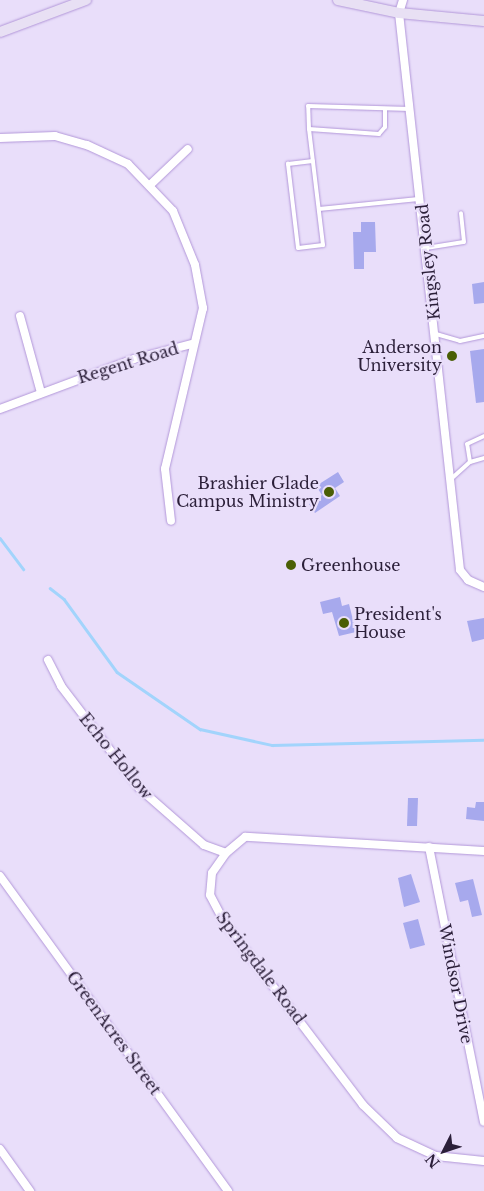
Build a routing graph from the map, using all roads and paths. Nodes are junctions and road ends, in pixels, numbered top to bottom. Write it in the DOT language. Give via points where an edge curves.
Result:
graph roads {
  1 [pos="86,0"];
  2 [pos="338,0"];
  3 [pos="404,0"];
  4 [pos="398,13"];
  5 [pos="484,21"];
  6 [pos="0,32"];
  7 [pos="385,109"];
  8 [pos="410,109"];
  9 [pos="309,129"];
  10 [pos="0,138"];
  11 [pos="188,150"];
  12 [pos="313,161"];
  13 [pos="150,185"];
  14 [pos="421,198"];
  15 [pos="319,209"];
  16 [pos="461,213"];
  17 [pos="426,248"];
  18 [pos="20,316"];
  19 [pos="436,334"];
  20 [pos="484,336"];
  21 [pos="192,344"];
  22 [pos="41,393"];
  23 [pos="0,409"];
  24 [pos="484,436"];
  25 [pos="484,458"];
  26 [pos="470,462"];
  27 [pos="450,479"];
  28 [pos="171,521"];
  29 [pos="484,587"];
  30 [pos="48,660"];
  31 [pos="429,847"];
  32 [pos="484,851"];
  33 [pos="226,853"];
  34 [pos="0,876"];
  35 [pos="484,1122"];
  36 [pos="0,1149"];
  37 [pos="484,1161"];
  38 [pos="30,1191"];
  39 [pos="228,1191"];
  1 -- 6 [label="street"];
  2 -- 4 [label="street"];
  3 -- 4 [label="street"];
  4 -- 5 [label="street"];
  4 -- 8 [label="street, Kingsley Road"];
  7 -- 8 [label="lane"];
  7 -- 9 [label="lane" via="384,127 379,134"];
  7 -- 9 [label="lane" via="308,106"];
  8 -- 14 [label="street, Kingsley Road"];
  9 -- 12 [label="lane"];
  10 -- 13 [label="street, Regent Road" via="55,136 87,145 128,164"];
  11 -- 13 [label="street"];
  12 -- 15 [label="lane"];
  12 -- 15 [label="lane" via="288,164 298,248 323,245"];
  13 -- 21 [label="street, Regent Road" via="173,211 195,265 203,308"];
  14 -- 15 [label="lane"];
  14 -- 17 [label="street, Kingsley Road"];
  16 -- 17 [label="lane" via="464,242"];
  17 -- 19 [label="street, Kingsley Road"];
  18 -- 22 [label="street"];
  19 -- 20 [label="lane" via="460,341"];
  19 -- 27 [label="street, Kingsley Road"];
  21 -- 22 [label="street, Regent Road" via="134,359"];
  21 -- 28 [label="street" via="165,469"];
  22 -- 23 [label="street, Regent Road"];
  24 -- 26 [label="lane" via="468,444"];
  25 -- 26 [label="lane"];
  26 -- 27 [label="lane"];
  27 -- 29 [label="street, Kingsley Road" via="460,570 472,584"];
  30 -- 33 [label="street, Echo Hollow" via="61,686 139,788 204,845"];
  31 -- 32 [label="street, Springdale Road"];
  31 -- 33 [label="street, Springdale Road" via="245,837"];
  31 -- 35 [label="street, Windsor Drive"];
  33 -- 37 [label="street, Springdale Road" via="212,873 210,895 216,909 363,1105 397,1138 428,1153"];
  34 -- 39 [label="street, GreenAcres Street"];
  36 -- 38 [label="street"];
}
